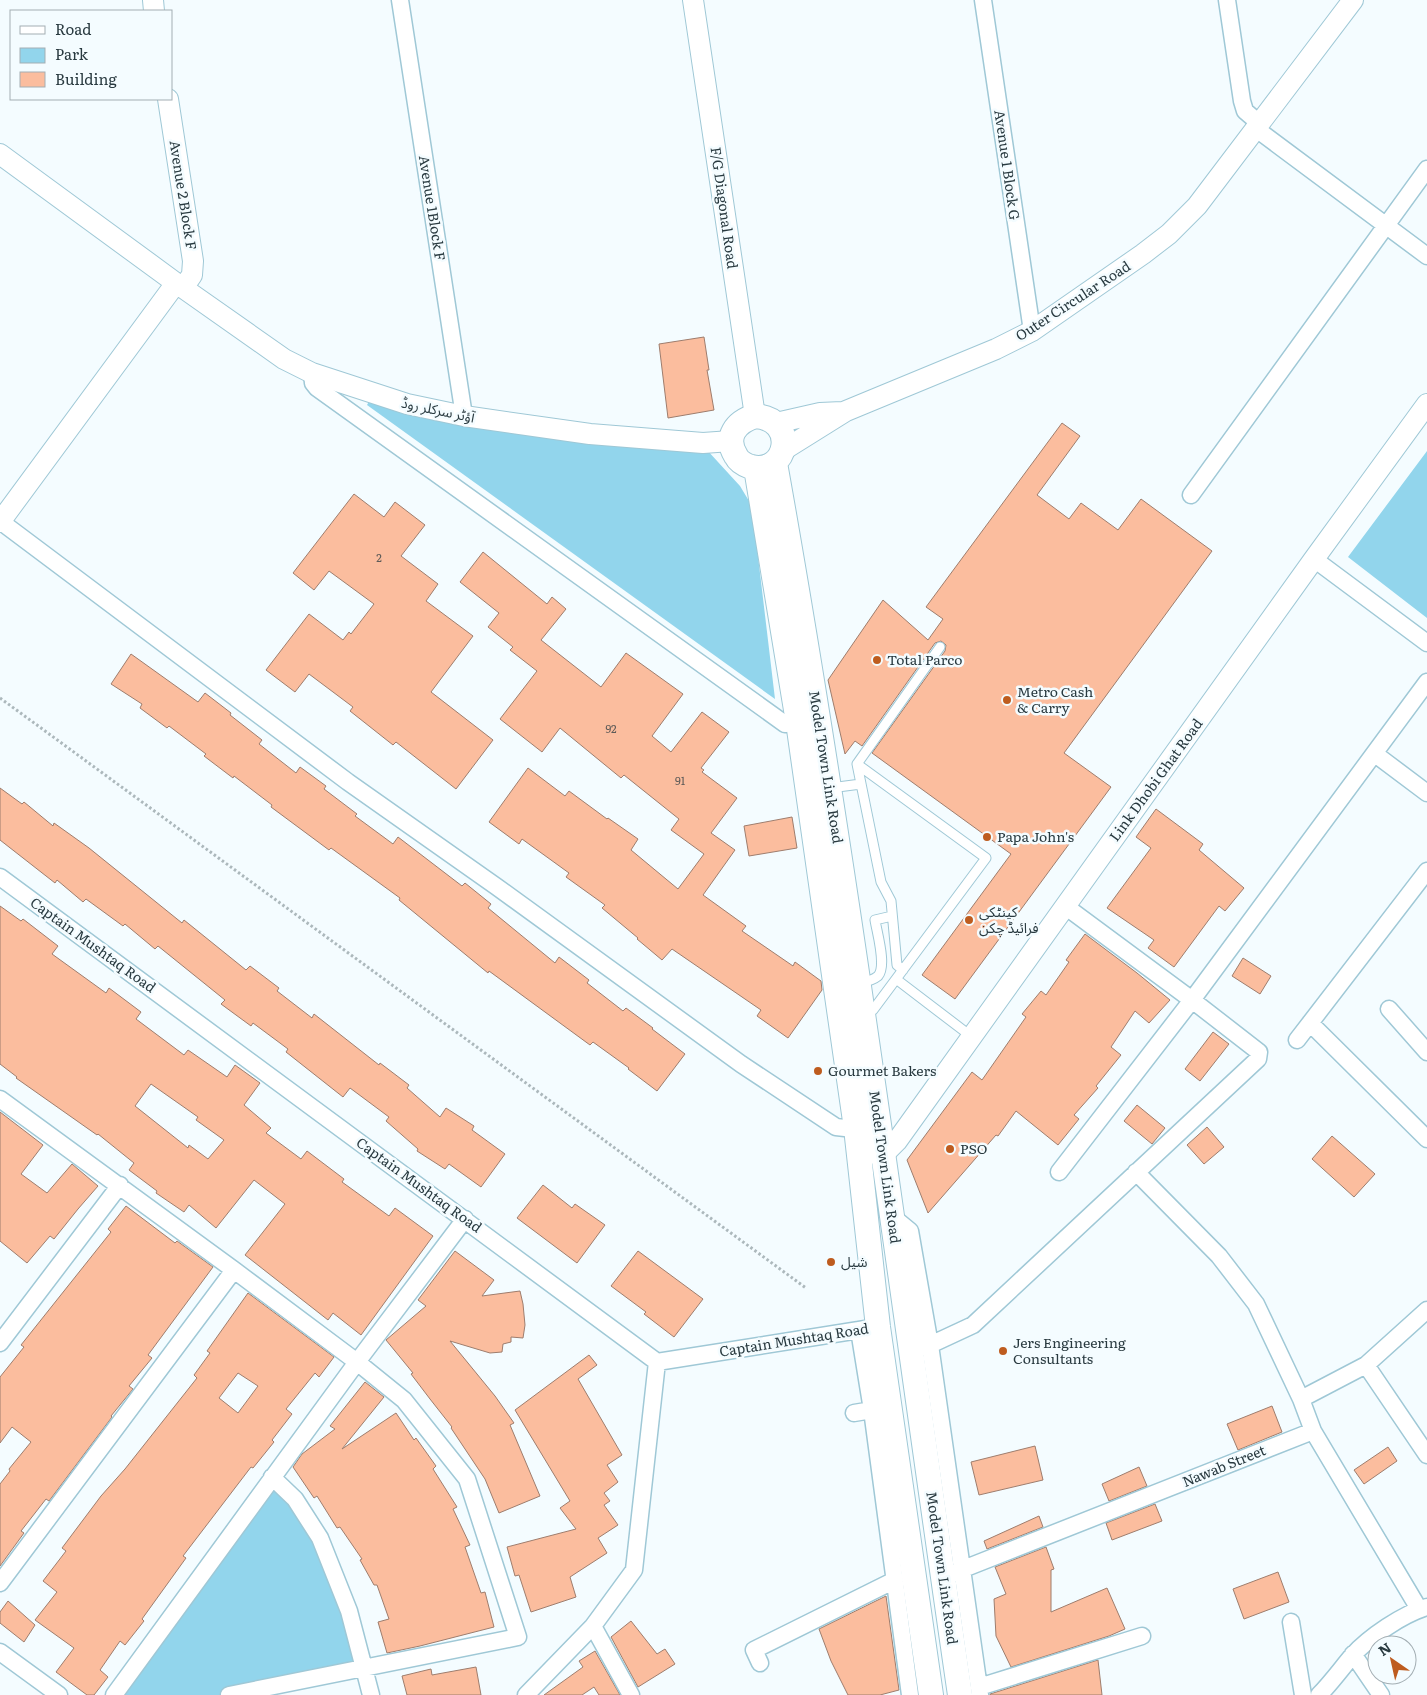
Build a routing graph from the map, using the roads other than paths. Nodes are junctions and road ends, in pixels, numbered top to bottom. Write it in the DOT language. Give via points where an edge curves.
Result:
graph roads {
  1 [pos="400,0"];
  2 [pos="693,0"];
  3 [pos="983,0"];
  4 [pos="1227,0"];
  5 [pos="1354,0"];
  6 [pos="168,100"];
  7 [pos="1257,125"];
  8 [pos="0,154"];
  9 [pos="1427,170"];
  10 [pos="1387,225"];
  11 [pos="1427,256"];
  12 [pos="179,286"];
  13 [pos="1032,330"];
  14 [pos="312,373"];
  15 [pos="1427,404"];
  16 [pos="846,411"];
  17 [pos="464,416"];
  18 [pos="766,420"];
  19 [pos="731,441"];
  20 [pos="771,461"];
  21 [pos="1191,495"];
  22 [pos="0,521"];
  23 [pos="1314,559"];
  24 [pos="1427,643"];
  25 [pos="940,647"];
  26 [pos="1427,682"];
  27 [pos="798,722"];
  28 [pos="1375,754"];
  29 [pos="857,764"];
  30 [pos="861,784"];
  31 [pos="830,788"];
  32 [pos="1427,793"];
  33 [pos="1427,871"];
  34 [pos="0,877"];
  35 [pos="1065,906"];
  36 [pos="892,916"];
  37 [pos="903,970"];
  38 [pos="896,979"];
  39 [pos="858,984"];
  40 [pos="1192,1000"];
  41 [pos="1389,1009"];
  42 [pos="862,1012"];
  43 [pos="1310,1024"];
  44 [pos="972,1038"];
  45 [pos="1297,1040"];
  46 [pos="1427,1052"];
  47 [pos="0,1099"];
  48 [pos="879,1122"];
  49 [pos="856,1128"];
  50 [pos="1427,1139"];
  51 [pos="882,1152"];
  52 [pos="858,1156"];
  53 [pos="1060,1172"];
  54 [pos="1136,1172"];
  55 [pos="120,1186"];
  56 [pos="465,1220"];
  57 [pos="234,1270"];
  58 [pos="1427,1310"];
  59 [pos="869,1329"];
  60 [pos="0,1343"];
  61 [pos="920,1347"];
  62 [pos="357,1362"];
  63 [pos="657,1362"];
  64 [pos="1366,1365"];
  65 [pos="1301,1399"];
  66 [pos="872,1410"];
  67 [pos="854,1413"];
  68 [pos="1312,1431"];
  69 [pos="1427,1455"];
  70 [pos="272,1477"];
  71 [pos="953,1573"];
  72 [pos="895,1580"];
  73 [pos="0,1584"];
  74 [pos="1423,1608"];
  75 [pos="1291,1622"];
  76 [pos="593,1626"];
  77 [pos="1142,1636"];
  78 [pos="0,1652"];
  79 [pos="1353,1654"];
  80 [pos="760,1663"];
  81 [pos="365,1668"];
  82 [pos="973,1692"];
  83 [pos="59,1695"];
  84 [pos="114,1695"];
  85 [pos="229,1695"];
  86 [pos="371,1695"];
  87 [pos="526,1695"];
  88 [pos="632,1695"];
  89 [pos="910,1695"];
  90 [pos="931,1695"];
  91 [pos="1303,1695"];
  92 [pos="1319,1695"];
  93 [pos="1381,1695"];
  1 -- 17 [label="street, Avenue 1Block F"];
  2 -- 18 [label="street, F/G Diagonal Road"];
  3 -- 13 [label="street, Avenue 1 Block G"];
  4 -- 7 [label="street" via="1242,100 1245,111"];
  5 -- 7 [label="street, Outer Circular Road"];
  6 -- 12 [label="street, Avenue 2 Block F" via="194,261 192,275"];
  7 -- 10 [label="street"];
  7 -- 13 [label="street, Outer Circular Road" via="1197,206 1169,234"];
  8 -- 12 [label="street, آؤٹر سرکلر روڈ"];
  9 -- 10 [label="street"];
  10 -- 11 [label="street"];
  10 -- 21 [label="street"];
  12 -- 14 [label="street, آؤٹر سرکلر روڈ" via="284,359"];
  12 -- 22 [label="street, Avenue 2 Block F"];
  13 -- 16 [label="street, Outer Circular Road" via="996,349"];
  14 -- 17 [label="street, آؤٹر سرکلر روڈ" via="408,404"];
  14 -- 27 [label="street" via="317,388 785,724"];
  15 -- 23 [label="street, Link Dhobi Ghat Road"];
  16 -- 18 [label="street, Outer Circular Road"];
  16 -- 20 [label="street, Outer Circular Road"];
  17 -- 19 [label="street, آؤٹر سرکلر روڈ" via="590,434 703,443"];
  18 -- 19 [label="main road" via="743,420"];
  18 -- 20 [label="main road" via="783,436"];
  19 -- 20 [label="main road" via="738,460 746,466"];
  20 -- 27 [label="main road, Model Town Link Road"];
  20 -- 31 [label="main road, Model Town Link Road"];
  22 -- 49 [label="street" via="348,782 741,1064 836,1127"];
  23 -- 24 [label="street"];
  23 -- 35 [label="street, Link Dhobi Ghat Road"];
  25 -- 29 [label="lane"];
  26 -- 28 [label="street"];
  27 -- 49 [label="main road, Model Town Link Road"];
  28 -- 32 [label="street"];
  28 -- 40 [label="street"];
  29 -- 30 [label="lane"];
  29 -- 37 [label="lane" via="986,858"];
  30 -- 31 [label="lane"];
  30 -- 36 [label="lane" via="881,882 891,901"];
  31 -- 39 [label="main road, Model Town Link Road"];
  33 -- 43 [label="street"];
  34 -- 56 [label="street, Captain Mushtaq Road"];
  35 -- 40 [label="street"];
  35 -- 44 [label="street, Link Dhobi Ghat Road"];
  36 -- 37 [label="lane" via="897,965"];
  36 -- 39 [label="lane" via="875,920 882,968 871,980"];
  37 -- 38 [label="lane"];
  38 -- 42 [label="lane" via="873,1010"];
  38 -- 44 [label="lane"];
  39 -- 42 [label="main road, Model Town Link Road"];
  40 -- 53 [label="street"];
  40 -- 54 [label="street" via="1259,1052 1258,1059"];
  41 -- 46 [label="street"];
  42 -- 48 [label="main road, Model Town Link Road"];
  43 -- 45 [label="street"];
  43 -- 50 [label="street"];
  44 -- 51 [label="street, Link Dhobi Ghat Road" via="897,1141"];
  47 -- 55 [label="street"];
  48 -- 49 [label="street"];
  48 -- 51 [label="main road, Model Town Link Road"];
  49 -- 52 [label="main road, Model Town Link Road"];
  51 -- 52 [label="street"];
  51 -- 61 [label="main road, Model Town Link Road"];
  52 -- 59 [label="main road, Model Town Link Road"];
  54 -- 61 [label="street" via="973,1325"];
  54 -- 65 [label="street" via="1219,1256 1256,1304"];
  55 -- 57 [label="street"];
  55 -- 60 [label="street"];
  56 -- 62 [label="street"];
  56 -- 63 [label="street, Captain Mushtaq Road"];
  57 -- 62 [label="street"];
  57 -- 73 [label="street"];
  58 -- 64 [label="street"];
  59 -- 63 [label="street, Captain Mushtaq Road"];
  59 -- 66 [label="street"];
  59 -- 90 [label="main road, Model Town Link Road"];
  61 -- 71 [label="main road, Model Town Link Road"];
  62 -- 70 [label="street"];
  62 -- 81 [label="street" via="404,1400 467,1479 518,1637"];
  63 -- 76 [label="street" via="634,1570"];
  64 -- 65 [label="street"];
  64 -- 69 [label="street"];
  65 -- 68 [label="street"];
  66 -- 67 [label="street"];
  66 -- 72 [label="street"];
  68 -- 71 [label="street, Nawab Street"];
  68 -- 74 [label="street"];
  70 -- 81 [label="street" via="294,1498 320,1538 350,1611"];
  70 -- 84 [label="street"];
  71 -- 82 [label="main road, Model Town Link Road"];
  72 -- 80 [label="street" via="754,1650"];
  72 -- 89 [label="street"];
  74 -- 79 [label="street" via="1381,1631"];
  75 -- 91 [label="street"];
  76 -- 87 [label="street"];
  76 -- 88 [label="street"];
  77 -- 82 [label="street"];
  78 -- 83 [label="street"];
  79 -- 92 [label="street"];
  79 -- 93 [label="street"];
  81 -- 85 [label="street"];
  81 -- 86 [label="street"];
}
